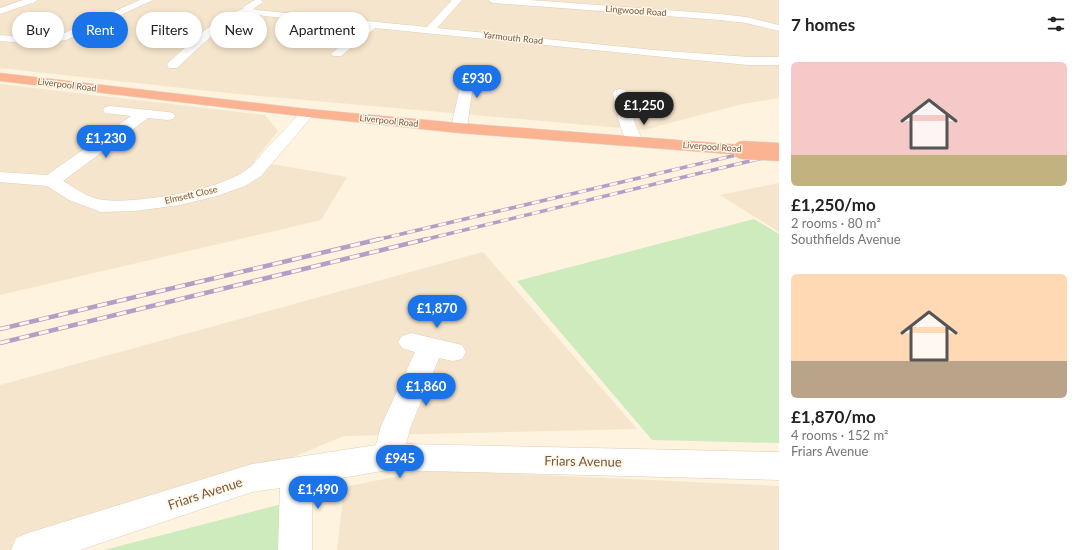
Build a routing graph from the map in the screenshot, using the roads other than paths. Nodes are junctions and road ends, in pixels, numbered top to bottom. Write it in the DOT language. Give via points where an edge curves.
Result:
graph roads {
  1 [pos="32,0"];
  2 [pos="148,0"];
  3 [pos="260,0"];
  4 [pos="457,0"];
  5 [pos="493,0"];
  6 [pos="0,4"];
  7 [pos="593,4"];
  8 [pos="17,5"];
  9 [pos="0,11"];
  10 [pos="248,11"];
  11 [pos="374,24"];
  12 [pos="779,28"];
  13 [pos="430,30"];
  14 [pos="0,38"];
  15 [pos="337,54"];
  16 [pos="779,60"];
  17 [pos="173,65"];
  18 [pos="0,77"];
  19 [pos="468,78"];
  20 [pos="620,93"];
  21 [pos="110,110"];
  22 [pos="308,113"];
  23 [pos="144,114"];
  24 [pos="168,116"];
  25 [pos="459,128"];
  26 [pos="635,142"];
  27 [pos="779,152"];
  28 [pos="0,177"];
  29 [pos="51,181"];
  30 [pos="432,347"];
  31 [pos="388,457"];
  32 [pos="779,466"];
  33 [pos="296,470"];
  34 [pos="28,550"];
  35 [pos="295,550"];
  1 -- 8 [label="street"];
  2 -- 14 [label="street" via="62,38 42,41"];
  3 -- 10 [label="street" via="248,8"];
  4 -- 13 [label="street"];
  5 -- 7 [label="street, Lingwood Road"];
  6 -- 8 [label="street"];
  7 -- 12 [label="street, Lingwood Road" via="720,17"];
  8 -- 9 [label="street"];
  10 -- 11 [label="street, Yarmouth Road"];
  10 -- 17 [label="street" via="238,14 211,32"];
  11 -- 13 [label="street, Yarmouth Road"];
  11 -- 15 [label="street"];
  13 -- 16 [label="street, Yarmouth Road" via="654,53 748,61"];
  18 -- 22 [label="highway, Liverpool Road"];
  19 -- 25 [label="street"];
  20 -- 26 [label="street"];
  21 -- 23 [label="street"];
  22 -- 25 [label="highway, Liverpool Road"];
  22 -- 29 [label="street, Elmsett Close" via="255,172 239,182 211,192 135,205 101,206 75,196"];
  23 -- 24 [label="street"];
  23 -- 29 [label="street"];
  25 -- 26 [label="highway, Liverpool Road"];
  26 -- 27 [label="highway, Liverpool Road, bridge"];
  28 -- 29 [label="street, Elmsett Close"];
  30 -- 31 [label="street" via="396,426"];
  31 -- 32 [label="street, Friars Avenue"];
  31 -- 33 [label="street, Friars Avenue"];
  33 -- 34 [label="street, Friars Avenue" via="252,478"];
  33 -- 35 [label="street"];
}
